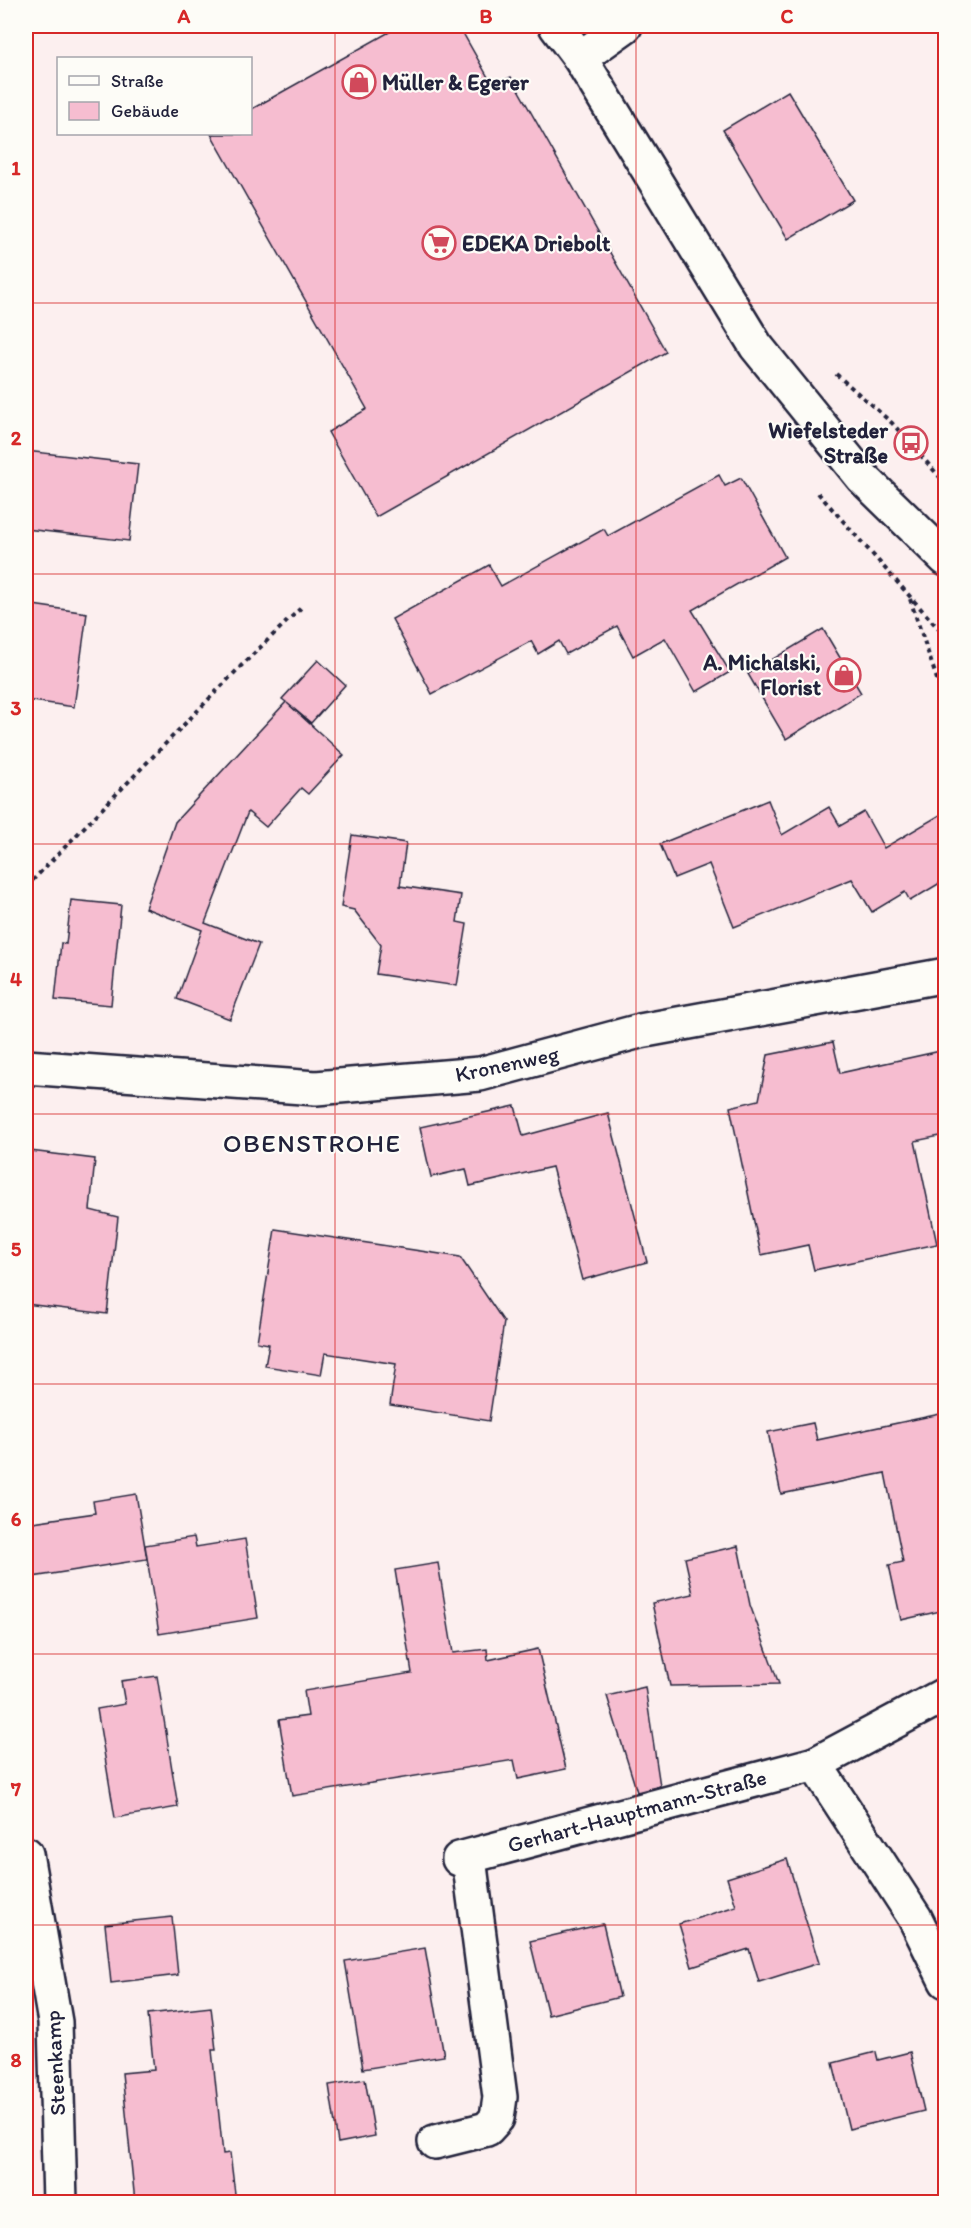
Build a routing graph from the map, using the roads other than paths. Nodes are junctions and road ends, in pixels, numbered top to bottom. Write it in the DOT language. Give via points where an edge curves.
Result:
graph roads {
  1 [pos="556,26"];
  2 [pos="625,26"];
  3 [pos="580,58"];
  4 [pos="945,559"];
  5 [pos="945,975"];
  6 [pos="26,1067"];
  7 [pos="945,1694"];
  8 [pos="815,1764"];
  9 [pos="26,1854"];
  10 [pos="945,1981"];
  11 [pos="435,2142"];
  12 [pos="60,2202"];
  1 -- 3 [label="street"];
  2 -- 3 [label="street"];
  3 -- 4 [label="street" via="756,346 862,478"];
  5 -- 6 [label="street, Kronenweg" via="640,1031 480,1074 316,1088"];
  7 -- 8 [label="street, Gerhart-Hauptmann-Straße"];
  8 -- 10 [label="street" via="915,1918"];
  8 -- 11 [label="street, Gerhart-Hauptmann-Straße" via="462,1861 470,1866 500,2097 496,2118 488,2129"];
  9 -- 12 [label="street, Steenkamp" via="55,2022"];
}
